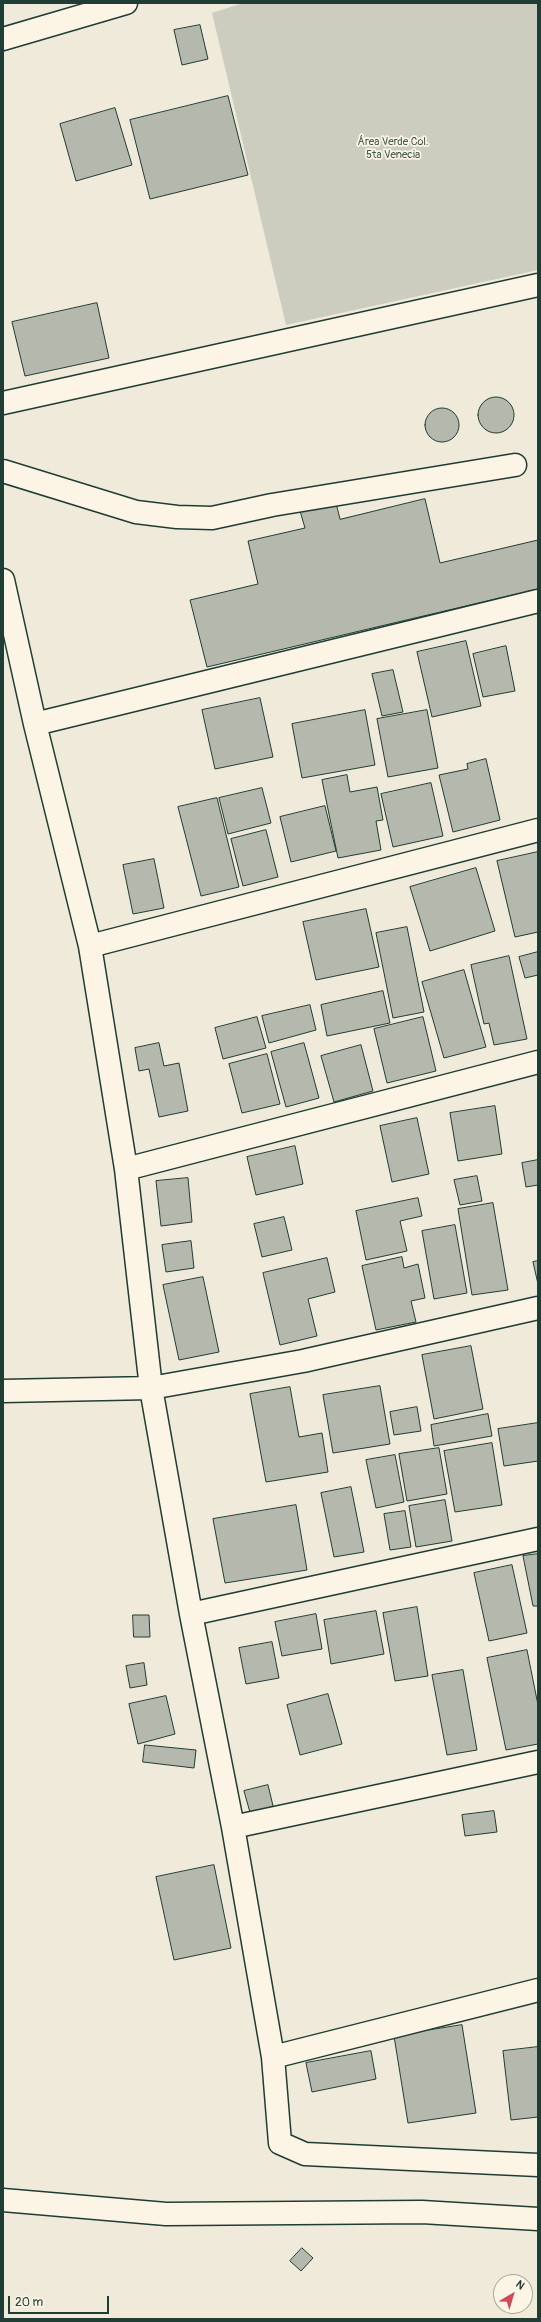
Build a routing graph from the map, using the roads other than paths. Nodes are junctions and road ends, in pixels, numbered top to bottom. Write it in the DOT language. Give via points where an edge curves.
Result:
graph roads {
  1 [pos="126,3"];
  2 [pos="3,39"];
  3 [pos="538,285"];
  4 [pos="3,403"];
  5 [pos="515,465"];
  6 [pos="3,471"];
  7 [pos="3,580"];
  8 [pos="538,601"];
  9 [pos="35,724"];
  10 [pos="538,830"];
  11 [pos="90,946"];
  12 [pos="538,1062"];
  13 [pos="126,1168"];
  14 [pos="538,1308"];
  15 [pos="151,1388"];
  16 [pos="3,1391"];
  17 [pos="538,1539"];
  18 [pos="191,1614"];
  19 [pos="538,1762"];
  20 [pos="233,1827"];
  21 [pos="538,1990"];
  22 [pos="273,2057"];
  23 [pos="538,2165"];
  24 [pos="3,2200"];
  25 [pos="538,2219"];
  1 -- 2 [label="street"];
  3 -- 4 [label="street"];
  5 -- 6 [label="street" via="272,505 212,518 136,512"];
  7 -- 9 [label="street"];
  8 -- 9 [label="street"];
  9 -- 11 [label="street"];
  10 -- 11 [label="street"];
  11 -- 13 [label="street"];
  12 -- 13 [label="street"];
  13 -- 15 [label="street"];
  14 -- 15 [label="street" via="303,1360"];
  15 -- 16 [label="street"];
  15 -- 18 [label="street"];
  17 -- 18 [label="street"];
  18 -- 20 [label="street"];
  19 -- 20 [label="street"];
  20 -- 22 [label="street"];
  21 -- 22 [label="street"];
  22 -- 23 [label="street" via="280,2144 294,2150 305,2154"];
  24 -- 25 [label="street" via="166,2214 422,2212"];
}
